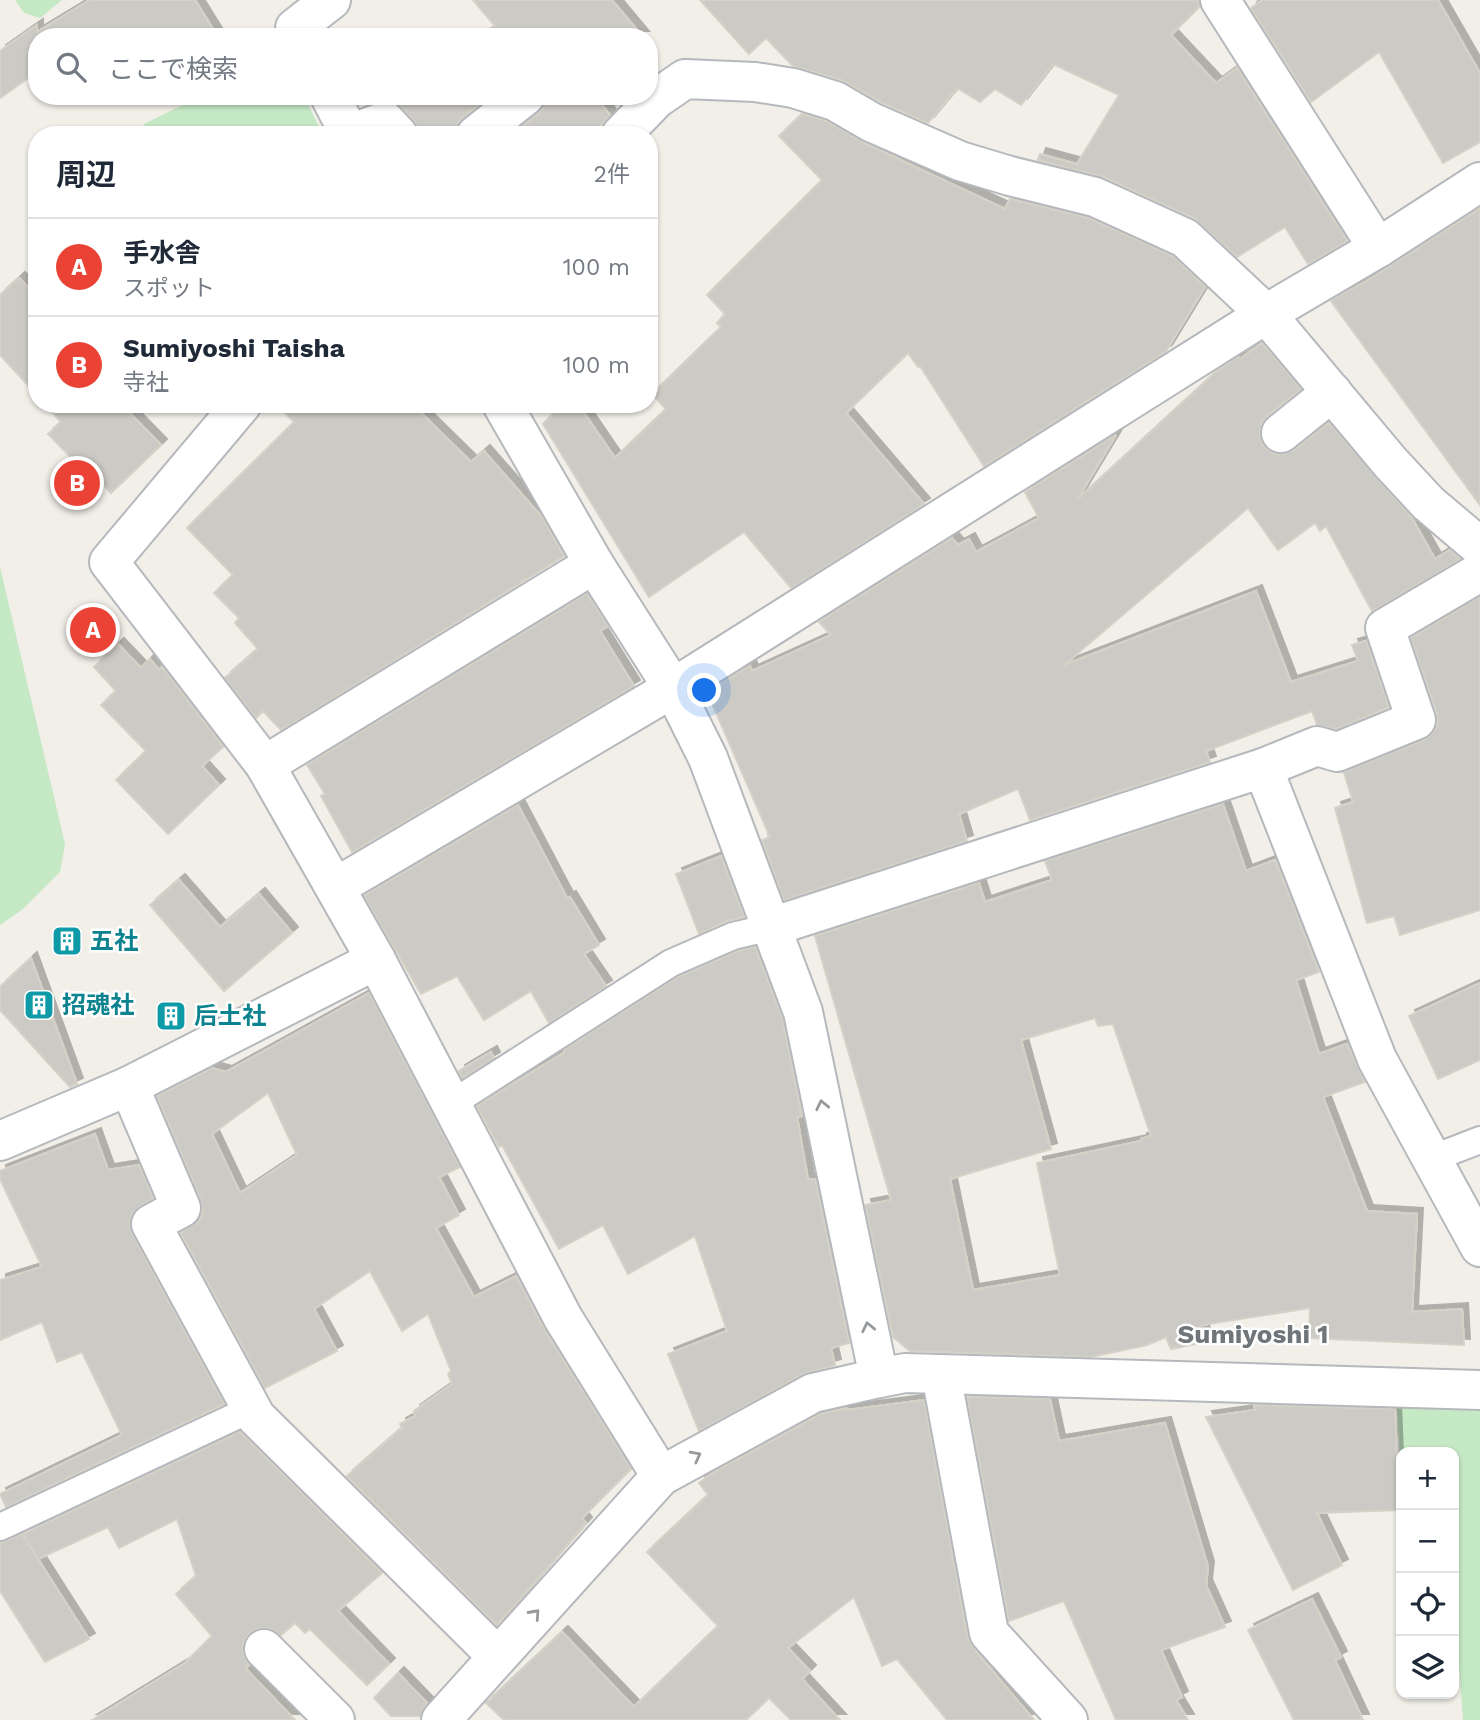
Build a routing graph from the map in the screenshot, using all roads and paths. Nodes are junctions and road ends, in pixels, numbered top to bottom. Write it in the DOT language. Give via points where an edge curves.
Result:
graph roads {
  1 [pos="331,0"];
  2 [pos="1221,0"];
  3 [pos="292,21"];
  4 [pos="658,98"];
  5 [pos="334,105"];
  6 [pos="514,105"];
  7 [pos="650,105"];
  8 [pos="345,126"];
  9 [pos="371,126"];
  10 [pos="389,126"];
  11 [pos="487,126"];
  12 [pos="630,126"];
  13 [pos="1480,182"];
  14 [pos="1378,248"];
  15 [pos="1266,314"];
  16 [pos="1332,392"];
  17 [pos="234,413"];
  18 [pos="507,413"];
  19 [pos="1281,433"];
  20 [pos="1480,547"];
  21 [pos="594,564"];
  22 [pos="1480,572"];
  23 [pos="673,688"];
  24 [pos="265,765"];
  25 [pos="1264,768"];
  26 [pos="336,887"];
  27 [pos="771,927"];
  28 [pos="376,960"];
  29 [pos="129,1087"];
  30 [pos="451,1104"];
  31 [pos="0,1140"];
  32 [pos="1480,1140"];
  33 [pos="1432,1159"];
  34 [pos="1480,1247"];
  35 [pos="941,1374"];
  36 [pos="879,1378"];
  37 [pos="1480,1390"];
  38 [pos="251,1409"];
  39 [pos="660,1476"];
  40 [pos="0,1527"];
  41 [pos="264,1649"];
  42 [pos="497,1656"];
  43 [pos="335,1720"];
  44 [pos="441,1720"];
  45 [pos="1068,1720"];
  1 -- 3 [label="street"];
  2 -- 14 [label="street"];
  4 -- 15 [label="street" via="685,79 755,82 835,101 960,161 1095,197 1185,238"];
  5 -- 8 [label="street"];
  6 -- 11 [label="street"];
  7 -- 12 [label="street"];
  9 -- 10 [label="street" via="384,121"];
  13 -- 14 [label="street"];
  14 -- 15 [label="street"];
  15 -- 16 [label="street"];
  15 -- 23 [label="street"];
  16 -- 19 [label="street"];
  16 -- 20 [label="street" via="1428,503"];
  17 -- 24 [label="street" via="109,562"];
  18 -- 21 [label="street"];
  21 -- 23 [label="street"];
  21 -- 24 [label="street"];
  22 -- 25 [label="street" via="1385,628 1416,720 1337,752 1317,746"];
  23 -- 26 [label="street"];
  23 -- 27 [label="street" via="708,758"];
  24 -- 26 [label="street"];
  25 -- 27 [label="street"];
  25 -- 33 [label="street" via="1377,1059"];
  26 -- 28 [label="street"];
  27 -- 30 [label="lane" via="733,936 671,963"];
  36 -- 27 [label="street, one-way" via="803,1012"];
  28 -- 29 [label="street"];
  28 -- 30 [label="street"];
  29 -- 31 [label="street"];
  29 -- 38 [label="street" via="181,1208 151,1224"];
  30 -- 39 [label="street" via="563,1318"];
  32 -- 33 [label="lane"];
  33 -- 34 [label="street"];
  35 -- 36 [label="street"];
  35 -- 37 [label="street"];
  35 -- 45 [label="street" via="989,1633"];
  39 -- 36 [label="street, one-way" via="813,1393"];
  38 -- 40 [label="lane"];
  38 -- 42 [label="street"];
  42 -- 39 [label="street, one-way"];
  41 -- 43 [label="street"];
  42 -- 44 [label="street"];
}
